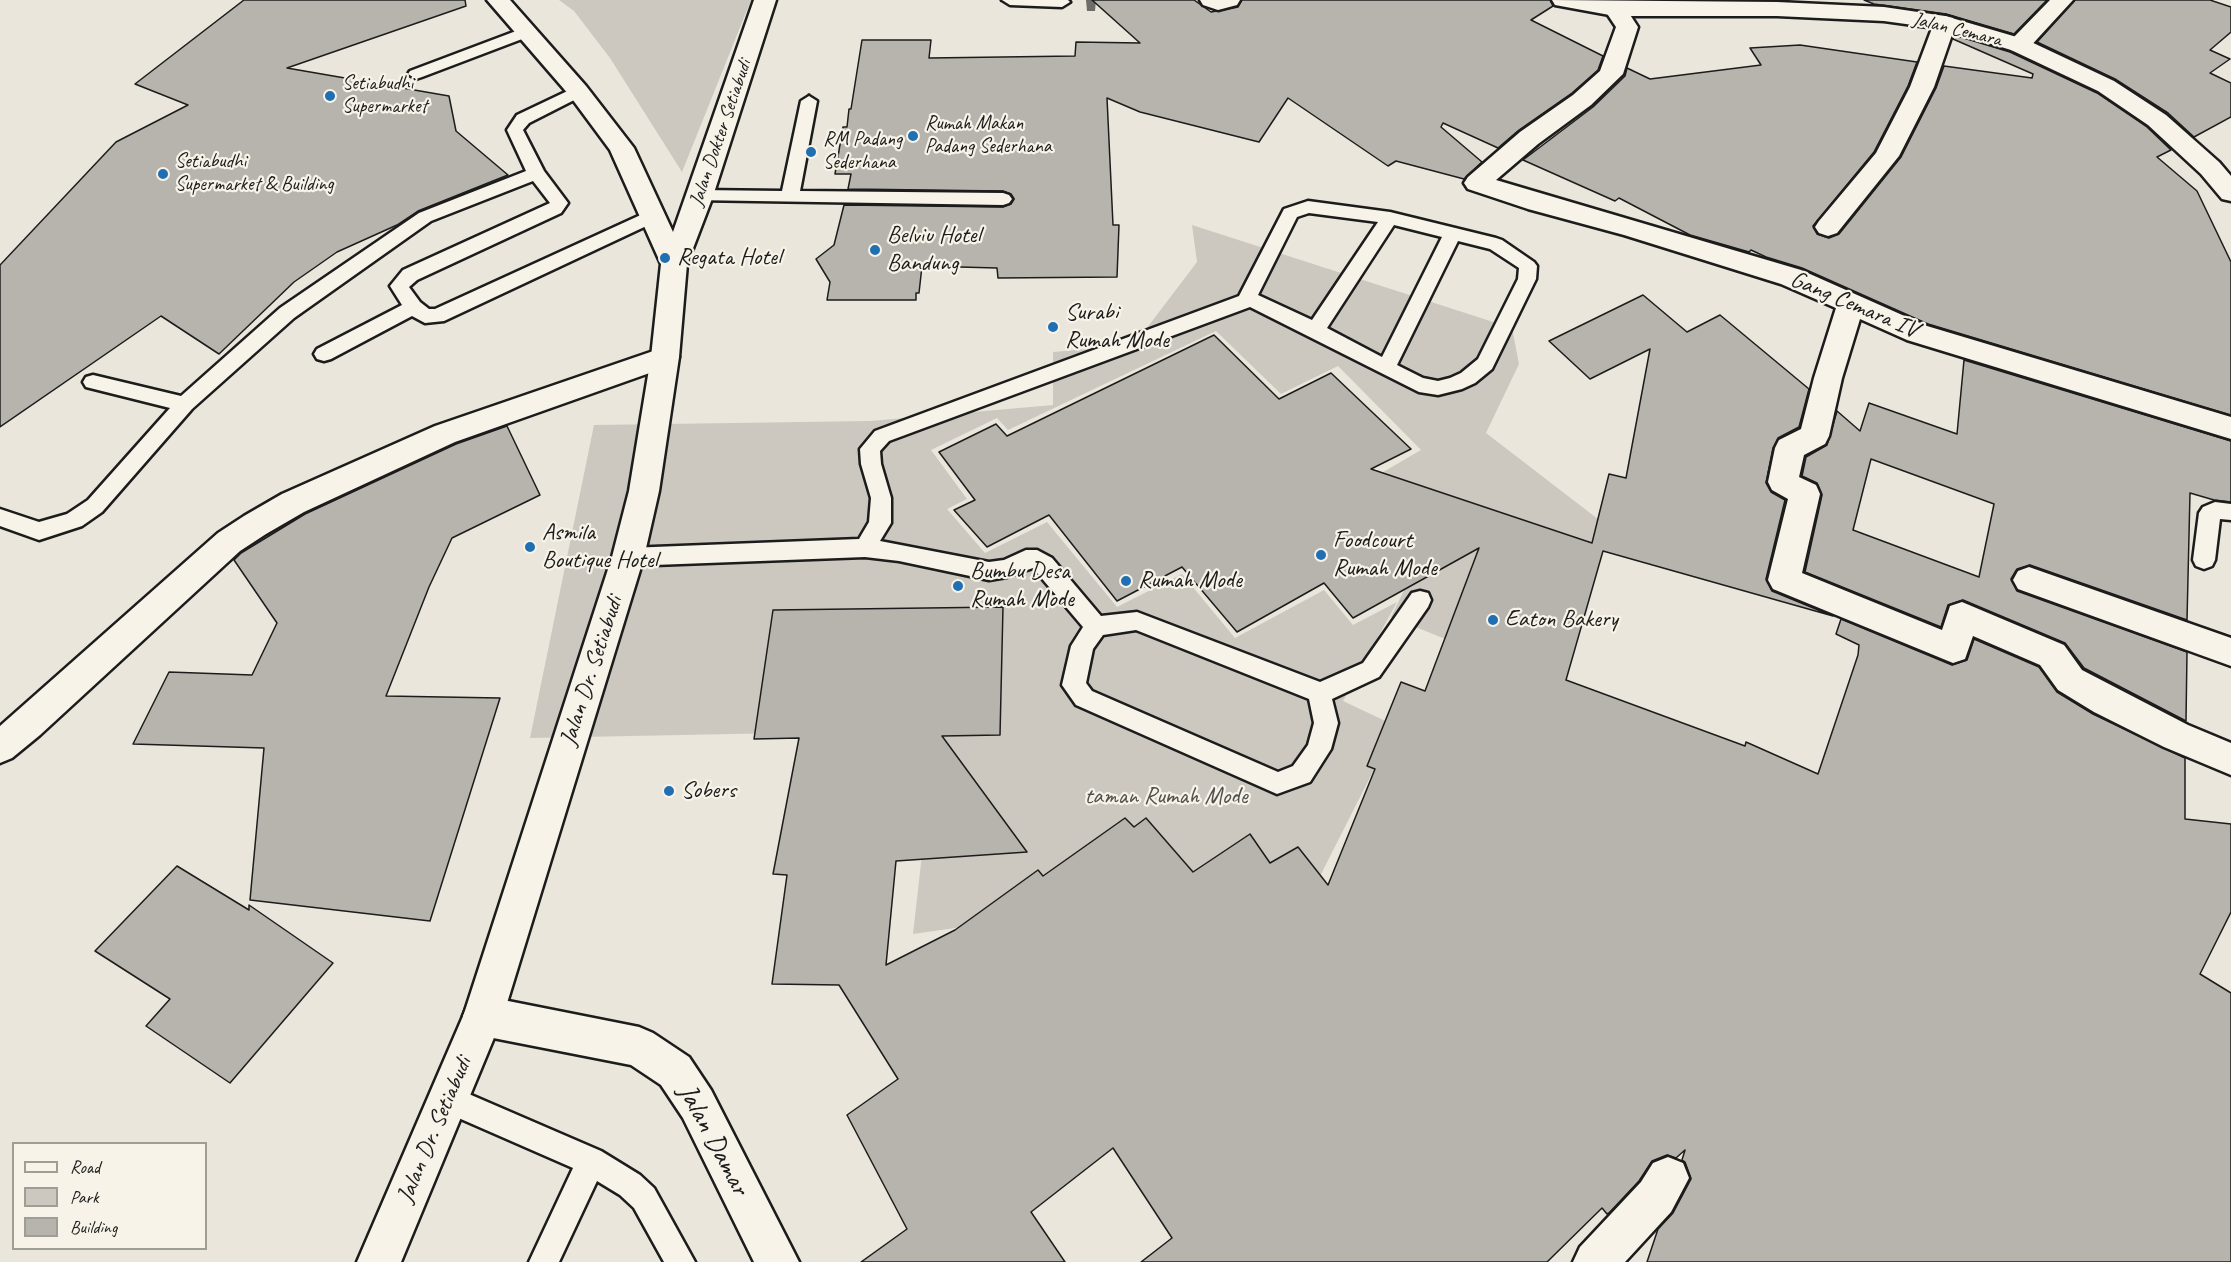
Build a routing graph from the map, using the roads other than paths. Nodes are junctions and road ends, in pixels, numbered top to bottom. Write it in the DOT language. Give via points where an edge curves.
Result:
graph roads {
  1 [pos="498,0"];
  2 [pos="765,0"];
  3 [pos="1010,0"];
  4 [pos="1211,0"];
  5 [pos="1229,0"];
  6 [pos="1563,0"];
  7 [pos="2062,0"];
  8 [pos="1062,2"];
  9 [pos="1615,9"];
  10 [pos="1945,23"];
  11 [pos="525,33"];
  12 [pos="2019,45"];
  13 [pos="416,74"];
  14 [pos="578,91"];
  15 [pos="809,101"];
  16 [pos="536,172"];
  17 [pos="2231,193"];
  18 [pos="700,196"];
  19 [pos="790,196"];
  20 [pos="1003,199"];
  21 [pos="651,217"];
  22 [pos="1390,218"];
  23 [pos="1828,227"];
  24 [pos="1453,232"];
  25 [pos="674,264"];
  26 [pos="1250,299"];
  27 [pos="1851,304"];
  28 [pos="413,307"];
  29 [pos="1316,330"];
  30 [pos="324,354"];
  31 [pos="665,357"];
  32 [pos="1386,368"];
  33 [pos="93,382"];
  34 [pos="185,404"];
  35 [pos="2231,428"];
  36 [pos="2231,512"];
  37 [pos="0,517"];
  38 [pos="865,548"];
  39 [pos="628,557"];
  40 [pos="2204,560"];
  41 [pos="2029,580"];
  42 [pos="1420,600"];
  43 [pos="1096,627"];
  44 [pos="2231,652"];
  45 [pos="1320,693"];
  46 [pos="0,747"];
  47 [pos="2231,759"];
  48 [pos="483,1016"];
  49 [pos="448,1099"];
  50 [pos="591,1161"];
  51 [pos="1668,1178"];
  52 [pos="379,1262"];
  53 [pos="543,1262"];
  54 [pos="680,1262"];
  55 [pos="777,1262"];
  56 [pos="1595,1262"];
  1 -- 11 [label="street"];
  2 -- 18 [label="street, Jalan Dokter Setiabudi"];
  3 -- 8 [label="lane"];
  4 -- 5 [label="street"];
  6 -- 9 [label="street, Jalan Cemara"];
  7 -- 12 [label="street"];
  9 -- 10 [label="street, Jalan Cemara" via="1777,9"];
  9 -- 27 [label="street, Gang Cemara IV" via="1627,27 1611,74 1477,183 1791,277"];
  10 -- 12 [label="street, Jalan Cemara"];
  10 -- 23 [label="street" via="1922,87 1887,156"];
  11 -- 13 [label="lane"];
  11 -- 14 [label="street"];
  12 -- 17 [label="street, Jalan Cemara" via="2106,86 2157,120 2210,168"];
  14 -- 16 [label="lane" via="523,119 515,130"];
  14 -- 21 [label="street" via="622,148"];
  15 -- 19 [label="lane"];
  16 -- 28 [label="lane" via="559,203 555,209 410,275 399,286"];
  16 -- 34 [label="lane" via="425,217 287,313"];
  18 -- 19 [label="lane"];
  18 -- 25 [label="street, Jalan Dokter Setiabudi"];
  19 -- 20 [label="lane"];
  21 -- 25 [label="street"];
  21 -- 28 [label="lane" via="436,316 425,316"];
  22 -- 24 [label="lane"];
  22 -- 26 [label="lane" via="1308,207 1290,213 1246,301"];
  22 -- 29 [label="lane"];
  24 -- 32 [label="lane"];
  24 -- 32 [label="lane" via="1496,244 1528,266 1527,279 1485,364 1468,378 1438,388 1419,385"];
  25 -- 31 [label="street, Jalan Dr. Setiabudi"];
  26 -- 29 [label="lane"];
  26 -- 38 [label="lane" via="882,436 870,448 881,498 880,523"];
  27 -- 35 [label="street, Gang Cemara IV" via="1917,333"];
  27 -- 47 [label="street" via="1814,436 1790,448 1783,482 1805,494 1784,580 1953,649 1962,616 2052,655 2070,680 2106,701"];
  28 -- 30 [label="lane"];
  29 -- 32 [label="lane"];
  31 -- 39 [label="street, Jalan Dr. Setiabudi" via="644,491"];
  31 -- 46 [label="street" via="445,434 293,503 255,525 229,542"];
  33 -- 34 [label="lane"];
  34 -- 37 [label="lane" via="95,506 74,520 39,531"];
  36 -- 40 [label="lane" via="2210,513"];
  38 -- 39 [label="lane"];
  38 -- 43 [label="lane" via="988,571 1037,559"];
  39 -- 48 [label="street, Jalan Dr. Setiabudi"];
  41 -- 44 [label="street"];
  42 -- 45 [label="lane" via="1371,670"];
  43 -- 45 [label="lane" via="1137,621"];
  43 -- 45 [label="lane" via="1082,646 1075,673 1074,685 1084,698 1277,783 1301,774 1319,749 1326,723"];
  48 -- 49 [label="street, Jalan Dr. Setiabudi"];
  48 -- 55 [label="street, Jalan Damar" via="639,1047 675,1071 697,1104"];
  49 -- 50 [label="lane"];
  49 -- 52 [label="street, Jalan Dr. Setiabudi"];
  50 -- 53 [label="lane"];
  50 -- 54 [label="lane" via="644,1198"];
  51 -- 56 [label="street" via="1656,1197"];
}
